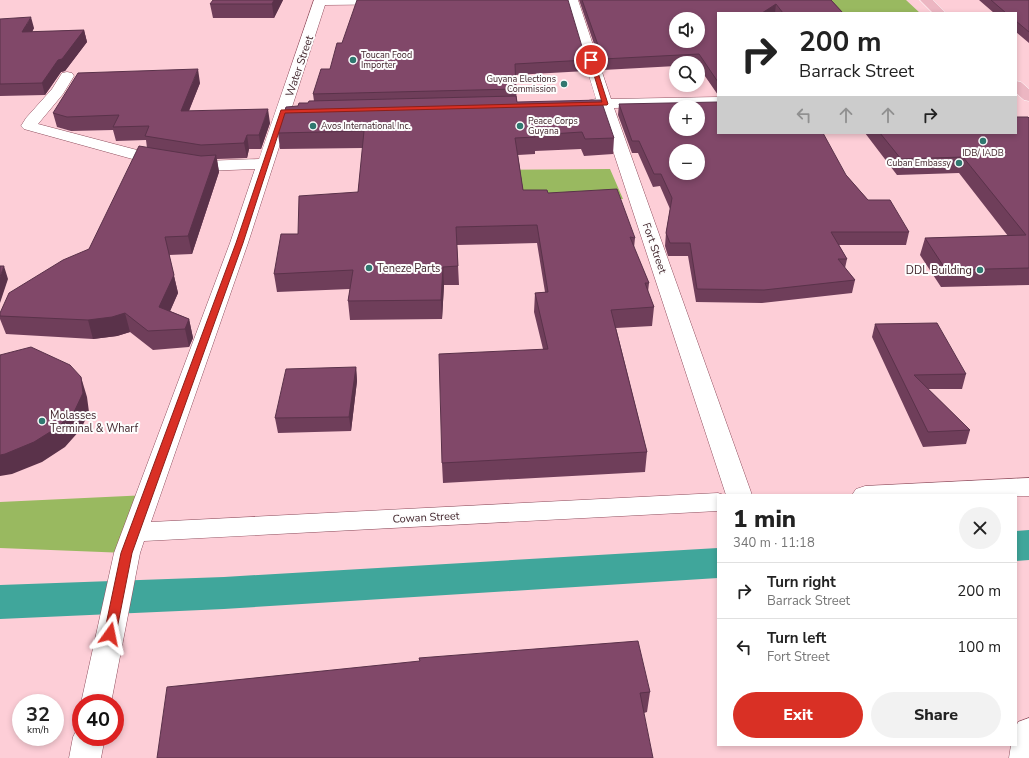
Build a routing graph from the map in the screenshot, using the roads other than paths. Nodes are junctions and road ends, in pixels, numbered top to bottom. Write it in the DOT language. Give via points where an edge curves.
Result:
graph roads {
  1 [pos="320,0"];
  2 [pos="409,0"];
  3 [pos="572,0"];
  4 [pos="926,0"];
  5 [pos="939,12"];
  6 [pos="67,76"];
  7 [pos="717,101"];
  8 [pos="605,104"];
  9 [pos="574,105"];
  10 [pos="266,164"];
  11 [pos="1029,487"];
  12 [pos="739,494"];
  13 [pos="886,494"];
  14 [pos="717,502"];
  15 [pos="131,543"];
  16 [pos="98,694"];
  17 [pos="1029,732"];
  18 [pos="87,746"];
  19 [pos="85,758"];
  20 [pos="1024,758"];
  1 -- 2 [label="street"];
  1 -- 10 [label="street, Water Street" via="290,111"];
  3 -- 8 [label="street, Fort Street"];
  4 -- 5 [label="main road"];
  6 -- 10 [label="street" via="29,126 136,155 204,166"];
  7 -- 8 [label="street"];
  8 -- 9 [label="street"];
  8 -- 12 [label="street, Fort Street"];
  10 -- 15 [label="street, Water Street"];
  11 -- 13 [label="street"];
  14 -- 15 [label="street, Cowan Street"];
  15 -- 16 [label="street, Water Street"];
  17 -- 20 [label="street"];
  18 -- 19 [label="street"];
}
